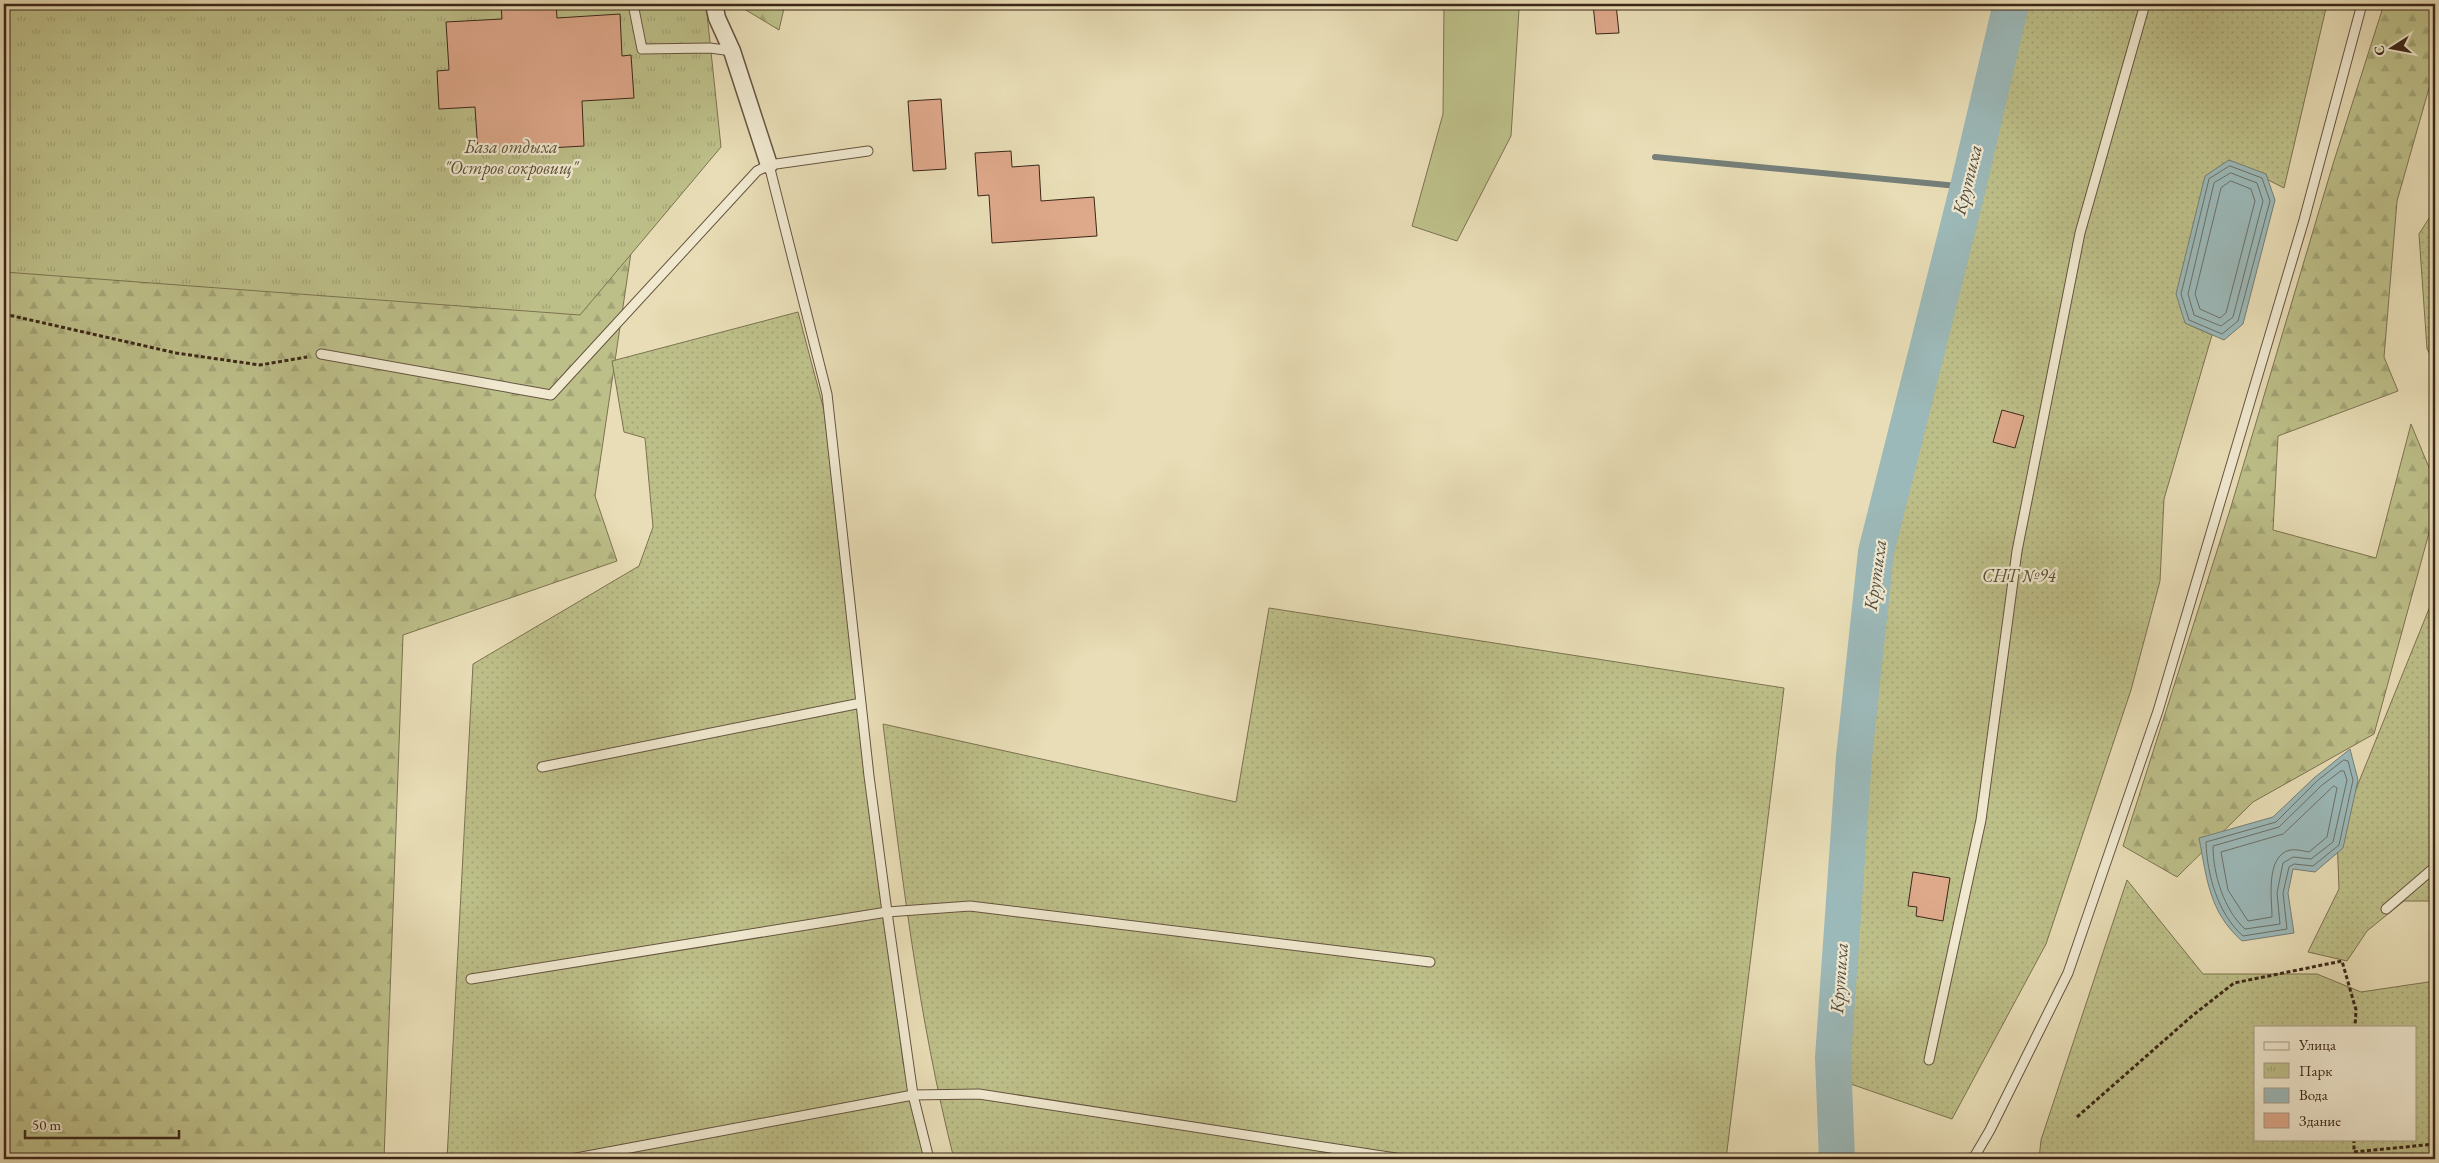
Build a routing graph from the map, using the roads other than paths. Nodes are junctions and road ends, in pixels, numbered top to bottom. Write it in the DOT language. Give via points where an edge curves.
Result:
graph roads {
  1 [pos="633,4"];
  2 [pos="714,4"];
  3 [pos="2145,4"];
  4 [pos="2362,4"];
  5 [pos="732,51"];
  6 [pos="868,151"];
  7 [pos="769,166"];
  8 [pos="321,354"];
  9 [pos="861,702"];
  10 [pos="542,767"];
  11 [pos="2435,868"];
  12 [pos="2386,909"];
  13 [pos="887,912"];
  14 [pos="1430,962"];
  15 [pos="471,979"];
  16 [pos="1929,1060"];
  17 [pos="914,1095"];
  18 [pos="571,1159"];
  19 [pos="929,1159"];
  20 [pos="1402,1159"];
  21 [pos="1973,1159"];
  1 -- 5 [label="lane" via="642,49 710,48"];
  2 -- 5 [label="street"];
  3 -- 16 [label="lane" via="2080,233 2017,550 1981,820"];
  4 -- 21 [label="lane" via="2304,220 2158,711 2068,973"];
  5 -- 7 [label="street"];
  6 -- 7 [label="lane"];
  7 -- 8 [label="lane" via="757,171 551,396"];
  7 -- 9 [label="lane" via="827,394"];
  9 -- 10 [label="lane"];
  9 -- 13 [label="lane"];
  11 -- 12 [label="lane"];
  13 -- 14 [label="lane" via="970,906"];
  13 -- 15 [label="lane"];
  13 -- 17 [label="lane"];
  17 -- 18 [label="lane"];
  17 -- 19 [label="lane"];
  17 -- 20 [label="lane" via="978,1094"];
}
